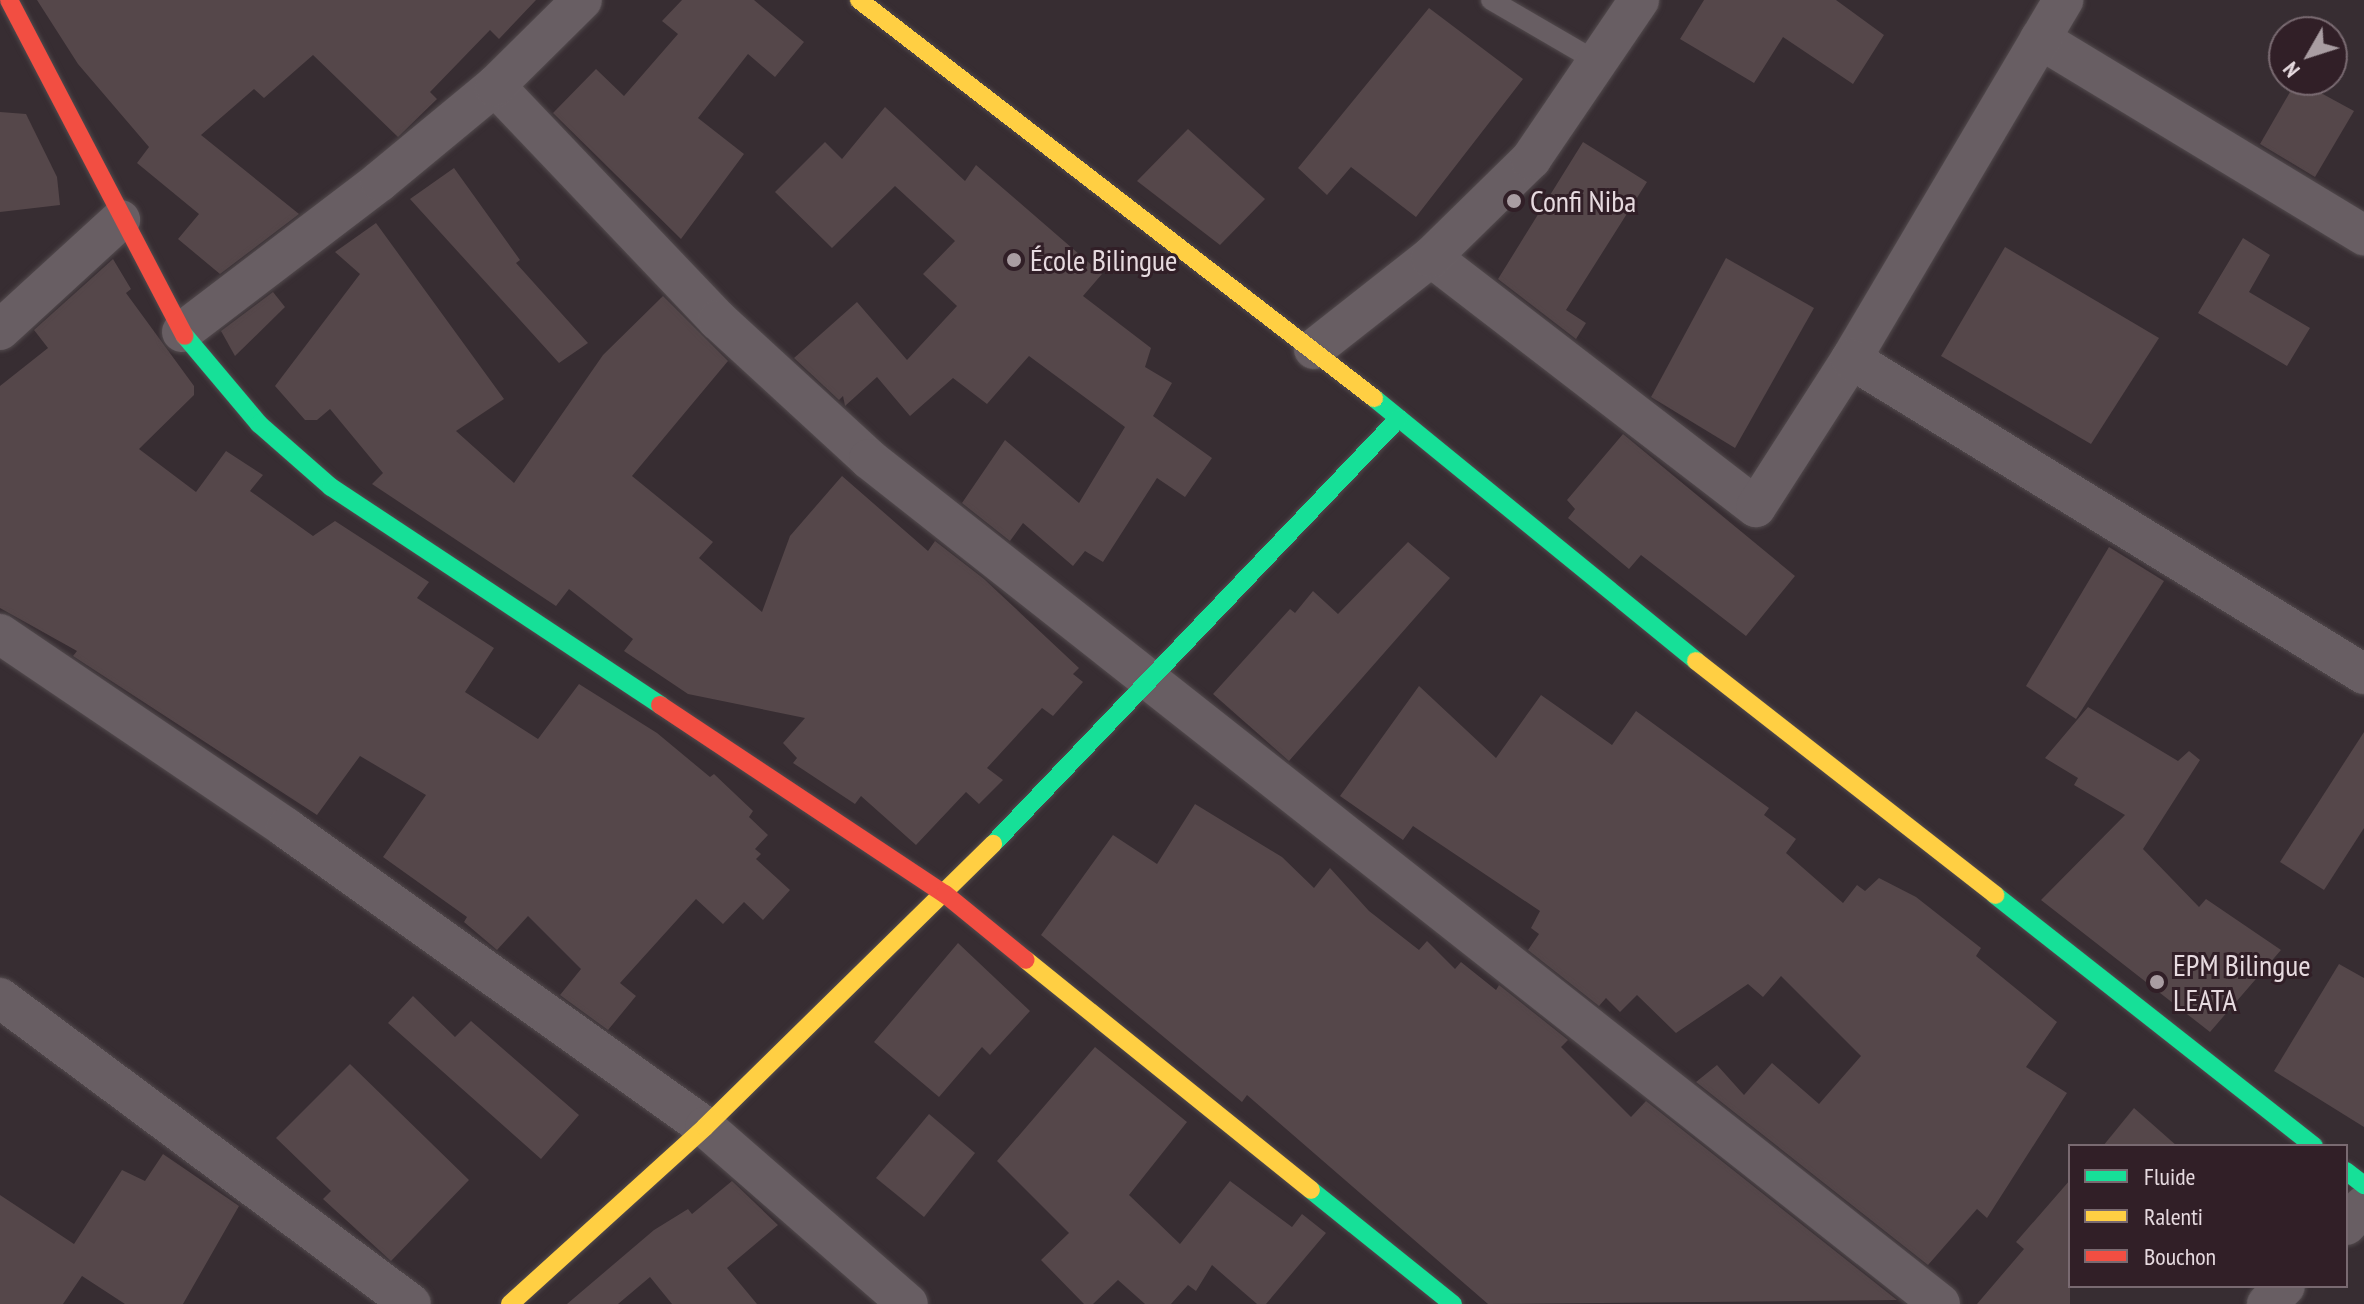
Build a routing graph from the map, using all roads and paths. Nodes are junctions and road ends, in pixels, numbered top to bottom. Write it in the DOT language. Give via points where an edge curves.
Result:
graph roads {
  1 [pos="9,0"];
  2 [pos="582,0"];
  3 [pos="859,0"];
  4 [pos="1491,0"];
  5 [pos="1639,0"];
  6 [pos="2063,0"];
  7 [pos="2040,39"];
  8 [pos="1601,64"];
  9 [pos="495,86"];
  10 [pos="120,220"];
  11 [pos="2364,235"];
  12 [pos="1431,257"];
  13 [pos="0,330"];
  14 [pos="182,332"];
  15 [pos="1314,349"];
  16 [pos="1851,359"];
  17 [pos="1399,418"];
  18 [pos="0,634"];
  19 [pos="2364,674"];
  20 [pos="1154,682"];
  21 [pos="945,894"];
  22 [pos="0,998"];
  23 [pos="705,1127"];
  24 [pos="2311,1144"];
  25 [pos="2348,1173"];
  26 [pos="2364,1185"];
  27 [pos="2364,1206"];
  28 [pos="2348,1223"];
  29 [pos="2283,1288"];
  30 [pos="525,1299"];
  31 [pos="411,1304"];
  32 [pos="908,1304"];
  33 [pos="1453,1304"];
  34 [pos="1940,1304"];
  35 [pos="2267,1304"];
  1 -- 10 [label="street"];
  2 -- 9 [label="street"];
  3 -- 15 [label="street"];
  4 -- 8 [label="lane"];
  5 -- 8 [label="street"];
  6 -- 7 [label="street"];
  7 -- 11 [label="street"];
  7 -- 16 [label="street"];
  8 -- 12 [label="street" via="1531,159"];
  9 -- 14 [label="street"];
  9 -- 20 [label="street" via="718,320 869,459"];
  10 -- 13 [label="street"];
  10 -- 14 [label="street"];
  12 -- 15 [label="street"];
  12 -- 16 [label="street" via="1756,507"];
  14 -- 21 [label="street" via="259,424 331,487"];
  15 -- 17 [label="street"];
  16 -- 19 [label="street"];
  17 -- 20 [label="street"];
  17 -- 24 [label="street" via="1666,637"];
  18 -- 23 [label="street" via="286,828"];
  20 -- 21 [label="street"];
  20 -- 34 [label="street"];
  21 -- 23 [label="street"];
  21 -- 33 [label="street"];
  22 -- 31 [label="street"];
  23 -- 30 [label="street"];
  23 -- 32 [label="street"];
  25 -- 26 [label="street"];
  27 -- 28 [label="street"];
  29 -- 35 [label="street"];
}
